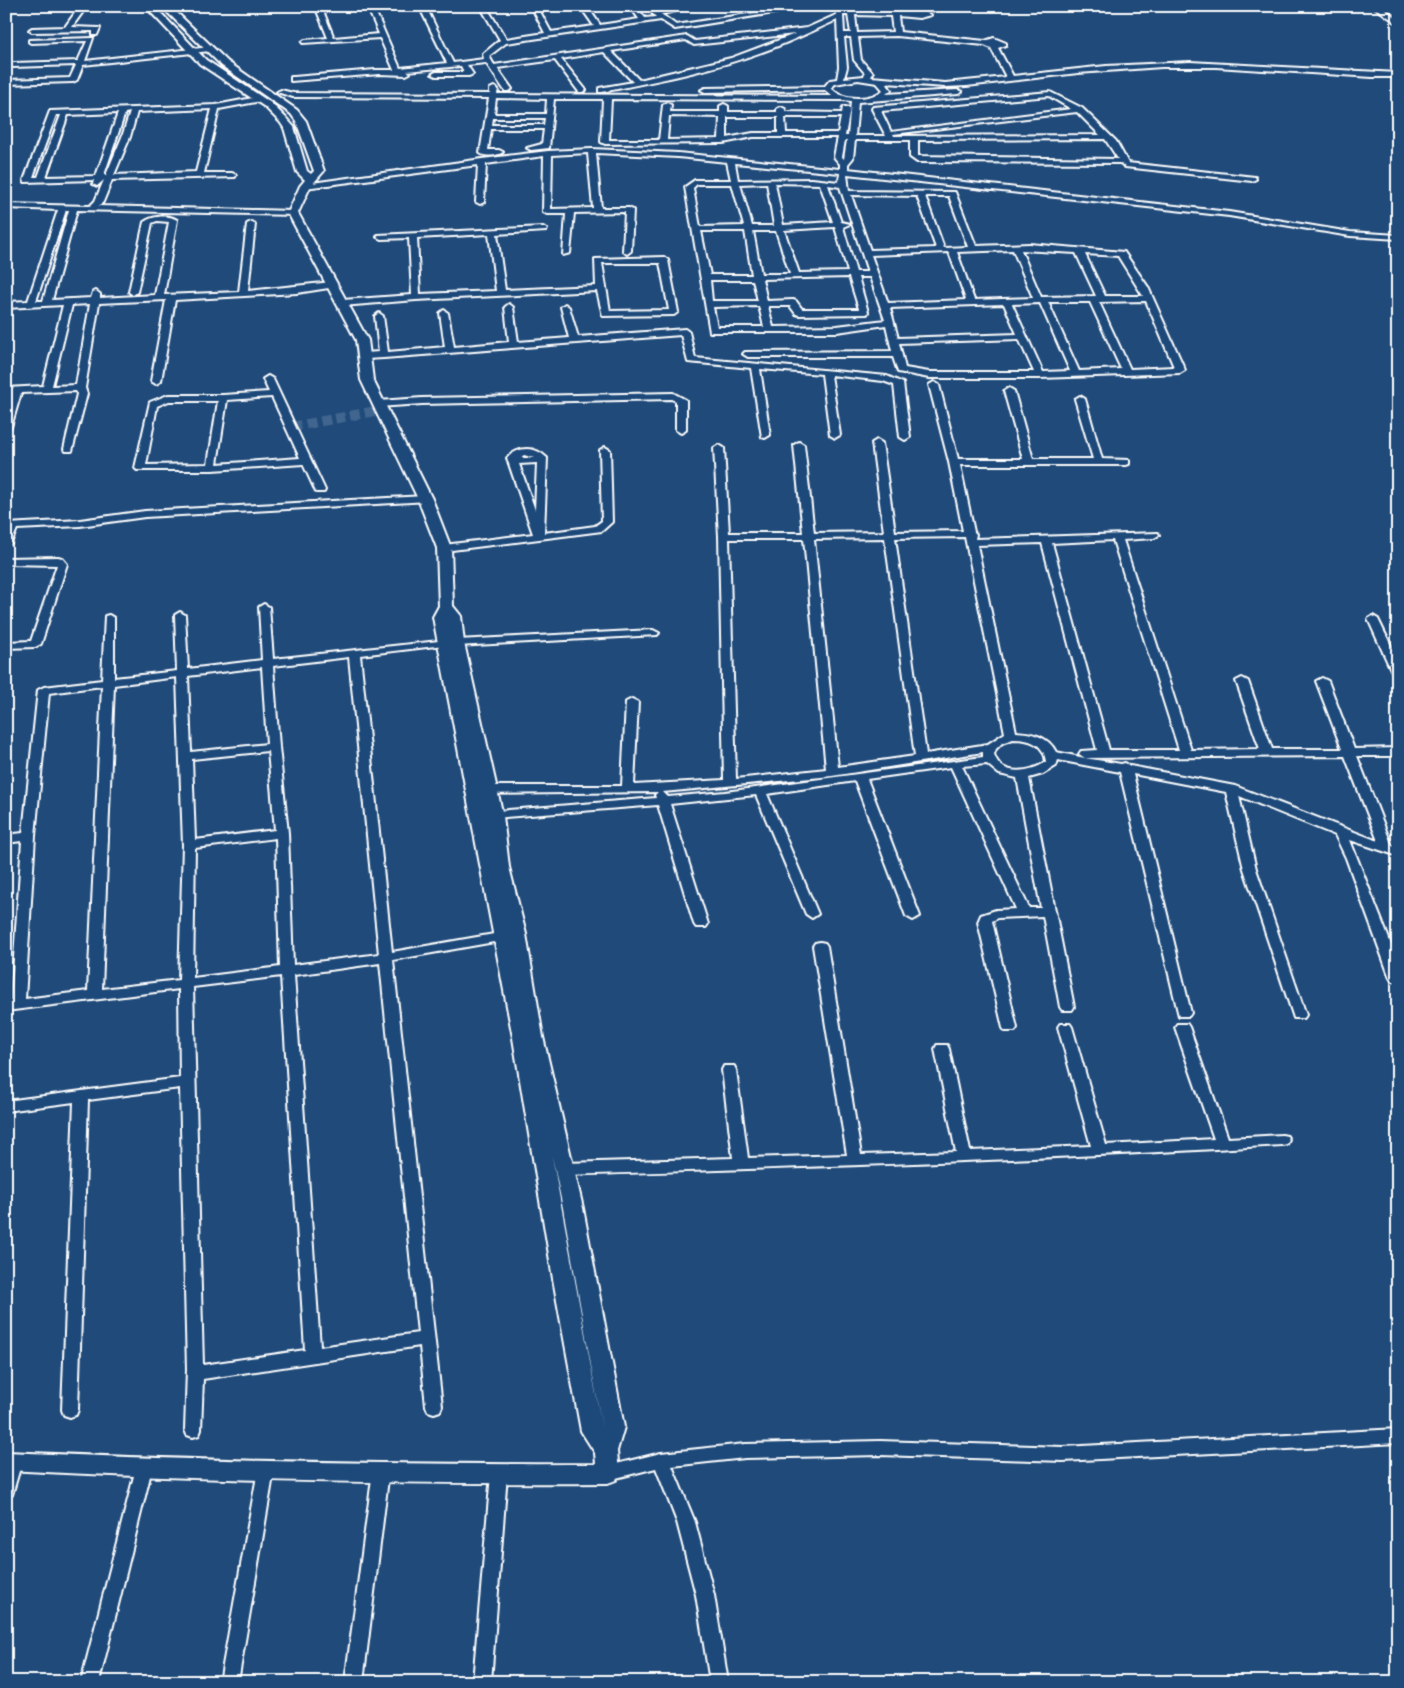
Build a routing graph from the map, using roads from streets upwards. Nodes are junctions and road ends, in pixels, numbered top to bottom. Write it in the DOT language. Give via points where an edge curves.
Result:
graph roads {
  1 [pos="84,6"];
  2 [pos="149,6"];
  3 [pos="165,6"];
  4 [pos="318,6"];
  5 [pos="370,6"];
  6 [pos="458,6"];
  7 [pos="483,6"];
  8 [pos="534,6"];
  9 [pos="583,6"];
  10 [pos="632,6"];
  11 [pos="700,6"];
  12 [pos="814,6"];
  13 [pos="893,6"];
  14 [pos="1376,6"];
  15 [pos="423,8"];
  16 [pos="676,8"];
  17 [pos="850,10"];
  18 [pos="839,12"];
  19 [pos="894,14"];
  20 [pos="914,14"];
  21 [pos="662,18"];
  22 [pos="643,20"];
  23 [pos="1398,22"];
  24 [pos="598,28"];
  25 [pos="675,28"];
  26 [pos="67,29"];
  27 [pos="32,30"];
  28 [pos="808,30"];
  29 [pos="96,34"];
  30 [pos="549,34"];
  31 [pos="841,34"];
  32 [pos="853,34"];
  33 [pos="897,34"];
  34 [pos="383,36"];
  35 [pos="687,38"];
  36 [pos="30,40"];
  37 [pos="332,40"];
  38 [pos="504,41"];
  39 [pos="305,42"];
  40 [pos="87,47"];
  41 [pos="26,49"];
  42 [pos="210,49"];
  43 [pos="606,50"];
  44 [pos="193,52"];
  45 [pos="19,57"];
  46 [pos="557,58"];
  47 [pos="84,59"];
  48 [pos="463,64"];
  49 [pos="490,64"];
  50 [pos="12,65"];
  51 [pos="451,65"];
  52 [pos="1268,67"];
  53 [pos="397,70"];
  54 [pos="1316,71"];
  55 [pos="78,72"];
  56 [pos="375,72"];
  57 [pos="1253,72"];
  58 [pos="1294,72"];
  59 [pos="8,73"];
  60 [pos="1042,74"];
  61 [pos="1398,75"];
  62 [pos="867,78"];
  63 [pos="1010,78"];
  64 [pos="1341,78"];
  65 [pos="294,79"];
  66 [pos="840,79"];
  67 [pos="875,80"];
  68 [pos="1050,81"];
  69 [pos="1398,81"];
  70 [pos="6,82"];
  71 [pos="638,82"];
  72 [pos="827,88"];
  73 [pos="508,89"];
  74 [pos="582,90"];
  75 [pos="267,93"];
  76 [pos="494,93"];
  77 [pos="604,94"];
  78 [pos="624,94"];
  79 [pos="551,97"];
  80 [pos="667,98"];
  81 [pos="724,98"];
  82 [pos="781,98"];
  83 [pos="876,98"];
  84 [pos="258,99"];
  85 [pos="848,99"];
  86 [pos="216,107"];
  87 [pos="888,108"];
  88 [pos="1079,110"];
  89 [pos="122,111"];
  90 [pos="134,111"];
  91 [pos="65,113"];
  92 [pos="666,114"];
  93 [pos="724,114"];
  94 [pos="781,115"];
  95 [pos="490,116"];
  96 [pos="549,116"];
  97 [pos="845,116"];
  98 [pos="488,127"];
  99 [pos="548,127"];
  100 [pos="782,135"];
  101 [pos="889,135"];
  102 [pos="841,137"];
  103 [pos="1108,137"];
  104 [pos="850,139"];
  105 [pos="914,139"];
  106 [pos="723,141"];
  107 [pos="605,142"];
  108 [pos="663,142"];
  109 [pos="1046,149"];
  110 [pos="546,150"];
  111 [pos="980,150"];
  112 [pos="592,151"];
  113 [pos="730,160"];
  114 [pos="482,161"];
  115 [pos="1123,161"];
  116 [pos="843,167"];
  117 [pos="232,174"];
  118 [pos="197,175"];
  119 [pos="108,177"];
  120 [pos="99,178"];
  121 [pos="41,180"];
  122 [pos="1252,180"];
  123 [pos="771,181"];
  124 [pos="735,182"];
  125 [pos="308,183"];
  126 [pos="823,183"];
  127 [pos="845,189"];
  128 [pos="920,194"];
  129 [pos="480,202"];
  130 [pos="6,206"];
  131 [pos="92,207"];
  132 [pos="63,208"];
  133 [pos="74,208"];
  134 [pos="597,210"];
  135 [pos="570,211"];
  136 [pos="293,212"];
  137 [pos="251,224"];
  138 [pos="838,224"];
  139 [pos="857,224"];
  140 [pos="748,228"];
  141 [pos="779,228"];
  142 [pos="543,229"];
  143 [pos="698,229"];
  144 [pos="493,232"];
  145 [pos="413,236"];
  146 [pos="381,237"];
  147 [pos="1398,238"];
  148 [pos="1016,247"];
  149 [pos="973,249"];
  150 [pos="941,250"];
  151 [pos="952,250"];
  152 [pos="1080,250"];
  153 [pos="627,251"];
  154 [pos="566,253"];
  155 [pos="865,253"];
  156 [pos="851,274"];
  157 [pos="872,274"];
  158 [pos="794,275"];
  159 [pos="757,277"];
  160 [pos="706,278"];
  161 [pos="332,285"];
  162 [pos="600,288"];
  163 [pos="243,290"];
  164 [pos="133,292"];
  165 [pos="501,293"];
  166 [pos="160,295"];
  167 [pos="96,297"];
  168 [pos="416,297"];
  169 [pos="171,298"];
  170 [pos="1148,298"];
  171 [pos="6,299"];
  172 [pos="1098,299"];
  173 [pos="48,300"];
  174 [pos="1041,300"];
  175 [pos="32,301"];
  176 [pos="68,302"];
  177 [pos="1007,302"];
  178 [pos="342,303"];
  179 [pos="971,303"];
  180 [pos="708,304"];
  181 [pos="762,304"];
  182 [pos="6,305"];
  183 [pos="565,306"];
  184 [pos="509,307"];
  185 [pos="876,310"];
  186 [pos="444,313"];
  187 [pos="379,316"];
  188 [pos="890,322"];
  189 [pos="769,330"];
  190 [pos="1022,336"];
  191 [pos="574,341"];
  192 [pos="894,341"];
  193 [pos="514,345"];
  194 [pos="450,350"];
  195 [pos="748,354"];
  196 [pos="897,354"];
  197 [pos="384,355"];
  198 [pos="365,356"];
  199 [pos="755,366"];
  200 [pos="826,372"];
  201 [pos="1126,372"];
  202 [pos="1075,373"];
  203 [pos="1040,375"];
  204 [pos="268,380"];
  205 [pos="156,381"];
  206 [pos="934,385"];
  207 [pos="80,388"];
  208 [pos="47,389"];
  209 [pos="6,391"];
  210 [pos="17,391"];
  211 [pos="1009,391"];
  212 [pos="274,394"];
  213 [pos="223,398"];
  214 [pos="1080,399"];
  215 [pos="378,404"];
  216 [pos="6,427"];
  217 [pos="681,430"];
  218 [pos="765,435"];
  219 [pos="835,435"];
  220 [pos="905,437"];
  221 [pos="876,443"];
  222 [pos="799,445"];
  223 [pos="719,448"];
  224 [pos="69,449"];
  225 [pos="605,450"];
  226 [pos="307,461"];
  227 [pos="1098,461"];
  228 [pos="954,462"];
  229 [pos="1126,462"];
  230 [pos="1028,463"];
  231 [pos="212,467"];
  232 [pos="320,490"];
  233 [pos="425,499"];
  234 [pos="10,527"];
  235 [pos="890,535"];
  236 [pos="1154,535"];
  237 [pos="538,536"];
  238 [pos="724,536"];
  239 [pos="810,536"];
  240 [pos="1117,536"];
  241 [pos="971,538"];
  242 [pos="1046,540"];
  243 [pos="6,543"];
  244 [pos="444,548"];
  245 [pos="6,561"];
  246 [pos="264,607"];
  247 [pos="180,615"];
  248 [pos="109,618"];
  249 [pos="1373,619"];
  250 [pos="653,633"];
  251 [pos="450,643"];
  252 [pos="6,645"];
  253 [pos="354,654"];
  254 [pos="269,663"];
  255 [pos="1398,672"];
  256 [pos="183,674"];
  257 [pos="1242,681"];
  258 [pos="1322,681"];
  259 [pos="108,683"];
  260 [pos="632,702"];
  261 [pos="1011,735"];
  262 [pos="273,747"];
  263 [pos="989,748"];
  264 [pos="1350,752"];
  265 [pos="1398,752"];
  266 [pos="1186,753"];
  267 [pos="1267,753"];
  268 [pos="1104,754"];
  269 [pos="1052,755"];
  270 [pos="185,756"];
  271 [pos="921,759"];
  272 [pos="990,760"];
  273 [pos="955,763"];
  274 [pos="1125,767"];
  275 [pos="832,772"];
  276 [pos="1022,775"];
  277 [pos="860,778"];
  278 [pos="730,783"];
  279 [pos="628,788"];
  280 [pos="660,788"];
  281 [pos="1231,789"];
  282 [pos="480,790"];
  283 [pos="760,791"];
  284 [pos="662,801"];
  285 [pos="486,816"];
  286 [pos="1340,832"];
  287 [pos="282,833"];
  288 [pos="30,836"];
  289 [pos="6,839"];
  290 [pos="189,845"];
  291 [pos="1392,850"];
  292 [pos="1024,912"];
  293 [pos="1047,912"];
  294 [pos="812,914"];
  295 [pos="913,916"];
  296 [pos="701,924"];
  297 [pos="510,935"];
  298 [pos="820,946"];
  299 [pos="387,957"];
  300 [pos="287,971"];
  301 [pos="1397,978"];
  302 [pos="186,984"];
  303 [pos="95,996"];
  304 [pos="12,1006"];
  305 [pos="1067,1007"];
  306 [pos="1299,1015"];
  307 [pos="1065,1027"];
  308 [pos="1010,1028"];
  309 [pos="942,1049"];
  310 [pos="729,1070"];
  311 [pos="187,1082"];
  312 [pos="81,1096"];
  313 [pos="6,1106"];
  314 [pos="1282,1140"];
  315 [pos="1223,1144"];
  316 [pos="1100,1151"];
  317 [pos="964,1157"];
  318 [pos="855,1160"];
  319 [pos="740,1164"];
  320 [pos="565,1169"];
  321 [pos="427,1338"];
  322 [pos="313,1355"];
  323 [pos="195,1373"];
  324 [pos="434,1406"];
  325 [pos="70,1410"];
  326 [pos="193,1430"];
  327 [pos="1398,1436"];
  328 [pos="606,1451"];
  329 [pos="661,1460"];
  330 [pos="10,1461"];
  331 [pos="144,1468"];
  332 [pos="266,1470"];
  333 [pos="381,1471"];
  334 [pos="608,1473"];
  335 [pos="499,1474"];
  336 [pos="6,1490"];
  337 [pos="90,1682"];
  338 [pos="229,1682"];
  339 [pos="354,1682"];
  340 [pos="482,1682"];
  341 [pos="719,1682"];
  1 -- 26 [label="street"];
  2 -- 44 [label="street"];
  3 -- 42 [label="street"];
  4 -- 37 [label="street"];
  5 -- 34 [label="street"];
  6 -- 15 [label="street"];
  7 -- 38 [label="street"];
  8 -- 30 [label="street"];
  9 -- 24 [label="street"];
  10 -- 22 [label="street"];
  11 -- 16 [label="street"];
  12 -- 25 [label="street"];
  13 -- 19 [label="street"];
  14 -- 23 [label="street"];
  15 -- 51 [label="street"];
  16 -- 21 [label="street" via="656,13"];
  17 -- 18 [label="street"];
  17 -- 19 [label="street"];
  17 -- 32 [label="street"];
  18 -- 28 [label="street"];
  18 -- 31 [label="street"];
  19 -- 20 [label="street"];
  19 -- 33 [label="street"];
  21 -- 22 [label="street"];
  21 -- 25 [label="street"];
  22 -- 24 [label="street"];
  24 -- 30 [label="street"];
  25 -- 35 [label="street"];
  26 -- 27 [label="street"];
  26 -- 29 [label="street" via="98,29"];
  28 -- 35 [label="street" via="694,43"];
  28 -- 71 [label="street" via="782,43 724,62"];
  30 -- 38 [label="street"];
  31 -- 32 [label="street"];
  31 -- 66 [label="street" via="843,67"];
  32 -- 33 [label="street"];
  32 -- 62 [label="street" via="858,60 869,74"];
  33 -- 63 [label="street" via="986,43 994,40 1004,44 994,47"];
  34 -- 37 [label="street"];
  34 -- 53 [label="street"];
  35 -- 43 [label="street"];
  36 -- 40 [label="street" via="91,39"];
  37 -- 39 [label="street"];
  38 -- 49 [label="street" via="485,55"];
  40 -- 41 [label="street"];
  40 -- 47 [label="street"];
  42 -- 44 [label="street"];
  42 -- 75 [label="street"];
  43 -- 46 [label="street"];
  43 -- 71 [label="street"];
  44 -- 47 [label="street"];
  44 -- 84 [label="street"];
  45 -- 47 [label="street"];
  46 -- 49 [label="street"];
  46 -- 74 [label="street"];
  47 -- 50 [label="street"];
  47 -- 55 [label="street"];
  48 -- 49 [label="street"];
  48 -- 51 [label="street"];
  48 -- 56 [label="street" via="469,74"];
  49 -- 73 [label="street"];
  51 -- 53 [label="street"];
  52 -- 57 [label="street"];
  52 -- 58 [label="street"];
  52 -- 60 [label="street" via="1148,65"];
  53 -- 56 [label="street"];
  54 -- 58 [label="street"];
  54 -- 61 [label="street"];
  54 -- 64 [label="street"];
  55 -- 59 [label="street"];
  55 -- 70 [label="street" via="73,80"];
  56 -- 65 [label="street"];
  57 -- 58 [label="street"];
  57 -- 68 [label="street" via="1176,70"];
  58 -- 64 [label="street"];
  60 -- 63 [label="street"];
  60 -- 68 [label="street"];
  62 -- 66 [label="street"];
  62 -- 67 [label="street"];
  63 -- 67 [label="street" via="945,85"];
  64 -- 69 [label="street"];
  66 -- 72 [label="street"];
  67 -- 83 [label="street" via="887,90"];
  68 -- 83 [label="street"];
  71 -- 77 [label="street"];
  72 -- 78 [label="street"];
  72 -- 85 [label="street" via="834,95"];
  73 -- 74 [label="street"];
  73 -- 76 [label="street"];
  74 -- 77 [label="street"];
  75 -- 76 [label="street"];
  75 -- 125 [label="street" via="287,106 301,121 319,171"];
  76 -- 79 [label="street"];
  76 -- 95 [label="street"];
  77 -- 78 [label="street"];
  77 -- 79 [label="street"];
  77 -- 107 [label="street"];
  78 -- 80 [label="street"];
  79 -- 96 [label="street"];
  80 -- 81 [label="street"];
  80 -- 92 [label="street"];
  81 -- 82 [label="street"];
  81 -- 93 [label="street"];
  82 -- 85 [label="street"];
  82 -- 94 [label="street"];
  83 -- 85 [label="street"];
  83 -- 87 [label="street"];
  84 -- 86 [label="street"];
  84 -- 125 [label="street" via="289,127"];
  85 -- 97 [label="street"];
  85 -- 104 [label="street"];
  86 -- 90 [label="street"];
  86 -- 118 [label="street"];
  87 -- 88 [label="street" via="1050,94"];
  87 -- 101 [label="street" via="876,109"];
  88 -- 101 [label="street"];
  88 -- 103 [label="street"];
  89 -- 90 [label="street"];
  89 -- 91 [label="street"];
  89 -- 120 [label="street"];
  90 -- 119 [label="street"];
  91 -- 121 [label="street"];
  91 -- 121 [label="street" via="53,113 28,180"];
  92 -- 93 [label="street"];
  92 -- 108 [label="street"];
  93 -- 94 [label="street"];
  93 -- 106 [label="street"];
  94 -- 97 [label="street"];
  94 -- 100 [label="street"];
  95 -- 96 [label="street"];
  95 -- 98 [label="street"];
  96 -- 99 [label="street"];
  97 -- 102 [label="street"];
  98 -- 99 [label="street"];
  98 -- 110 [label="street" via="484,153"];
  99 -- 110 [label="street"];
  100 -- 102 [label="street"];
  100 -- 106 [label="street" via="753,135"];
  101 -- 104 [label="street"];
  101 -- 105 [label="street"];
  102 -- 104 [label="street"];
  102 -- 116 [label="street" via="838,157"];
  103 -- 109 [label="street"];
  103 -- 115 [label="street"];
  104 -- 116 [label="street" via="849,158"];
  105 -- 111 [label="street"];
  105 -- 111 [label="street" via="914,157 917,160"];
  106 -- 108 [label="street"];
  107 -- 108 [label="street"];
  107 -- 110 [label="street"];
  109 -- 111 [label="street"];
  109 -- 111 [label="street"];
  109 -- 115 [label="street"];
  110 -- 112 [label="street"];
  110 -- 114 [label="street"];
  110 -- 135 [label="street" via="546,212"];
  112 -- 113 [label="street" via="635,151"];
  112 -- 134 [label="street"];
  113 -- 116 [label="street"];
  113 -- 124 [label="street"];
  114 -- 125 [label="street"];
  114 -- 129 [label="street"];
  115 -- 122 [label="street" via="1125,165"];
  116 -- 127 [label="street"];
  116 -- 147 [label="street"];
  117 -- 118 [label="street"];
  118 -- 119 [label="street"];
  119 -- 120 [label="street"];
  119 -- 131 [label="street" via="99,202"];
  120 -- 121 [label="street"];
  120 -- 131 [label="street"];
  123 -- 124 [label="street"];
  123 -- 126 [label="street"];
  123 -- 141 [label="street"];
  124 -- 140 [label="street"];
  124 -- 143 [label="street" via="690,184"];
  125 -- 136 [label="street"];
  126 -- 127 [label="street"];
  126 -- 138 [label="street"];
  127 -- 128 [label="street"];
  127 -- 139 [label="street"];
  128 -- 149 [label="street" via="952,194"];
  128 -- 150 [label="street"];
  130 -- 132 [label="street"];
  131 -- 133 [label="street"];
  131 -- 136 [label="street"];
  132 -- 133 [label="street"];
  132 -- 175 [label="street"];
  133 -- 173 [label="street"];
  134 -- 135 [label="street"];
  134 -- 153 [label="street" via="629,210"];
  135 -- 154 [label="street"];
  136 -- 161 [label="street"];
  137 -- 163 [label="street"];
  138 -- 139 [label="street"];
  138 -- 141 [label="street"];
  138 -- 156 [label="street"];
  139 -- 155 [label="street"];
  140 -- 141 [label="street"];
  140 -- 143 [label="street"];
  140 -- 159 [label="street"];
  141 -- 158 [label="street"];
  142 -- 144 [label="street"];
  143 -- 160 [label="street"];
  144 -- 145 [label="street"];
  144 -- 165 [label="street"];
  145 -- 146 [label="street"];
  145 -- 168 [label="street"];
  148 -- 149 [label="street"];
  148 -- 152 [label="street"];
  148 -- 174 [label="street"];
  149 -- 151 [label="street"];
  150 -- 151 [label="street"];
  150 -- 155 [label="street"];
  151 -- 179 [label="street"];
  152 -- 170 [label="street" via="1121,254"];
  152 -- 172 [label="street"];
  155 -- 157 [label="street"];
  156 -- 157 [label="street"];
  156 -- 158 [label="street"];
  156 -- 185 [label="street"];
  157 -- 185 [label="street"];
  158 -- 159 [label="street"];
  159 -- 160 [label="street"];
  159 -- 181 [label="street"];
  160 -- 180 [label="street"];
  161 -- 163 [label="street" via="297,290"];
  161 -- 178 [label="street"];
  162 -- 162 [label="street" via="598,260 664,260 674,312 606,314"];
  162 -- 165 [label="street"];
  163 -- 166 [label="street"];
  163 -- 169 [label="street"];
  164 -- 166 [label="street"];
  164 -- 166 [label="street" via="148,222 168,219 173,220"];
  164 -- 167 [label="street"];
  165 -- 168 [label="street"];
  166 -- 167 [label="street"];
  166 -- 169 [label="street"];
  167 -- 173 [label="street"];
  167 -- 176 [label="street"];
  167 -- 207 [label="street"];
  168 -- 178 [label="street"];
  169 -- 205 [label="street"];
  170 -- 172 [label="street"];
  170 -- 201 [label="street" via="1180,370"];
  171 -- 175 [label="street"];
  172 -- 174 [label="street"];
  172 -- 201 [label="street"];
  173 -- 175 [label="street"];
  173 -- 176 [label="street"];
  174 -- 177 [label="street"];
  174 -- 202 [label="street"];
  175 -- 182 [label="street"];
  176 -- 208 [label="street"];
  177 -- 179 [label="street"];
  177 -- 190 [label="street"];
  178 -- 198 [label="street" via="362,340"];
  179 -- 185 [label="street"];
  180 -- 181 [label="street"];
  180 -- 189 [label="street" via="713,330"];
  181 -- 185 [label="street" via="794,303 799,312 807,313"];
  181 -- 189 [label="street"];
  183 -- 191 [label="street"];
  184 -- 193 [label="street"];
  185 -- 188 [label="street"];
  186 -- 194 [label="street"];
  187 -- 197 [label="street"];
  188 -- 189 [label="street" via="837,329"];
  188 -- 192 [label="street"];
  190 -- 192 [label="street"];
  190 -- 203 [label="street"];
  191 -- 193 [label="street"];
  191 -- 199 [label="street" via="685,332 691,360"];
  192 -- 196 [label="street"];
  193 -- 194 [label="street"];
  194 -- 197 [label="street"];
  195 -- 196 [label="street"];
  196 -- 203 [label="street" via="901,370 915,374"];
  197 -- 198 [label="street"];
  198 -- 215 [label="street" via="367,380"];
  199 -- 200 [label="street"];
  199 -- 218 [label="street"];
  200 -- 219 [label="street"];
  200 -- 220 [label="street" via="884,378 898,383"];
  201 -- 202 [label="street"];
  202 -- 203 [label="street"];
  204 -- 212 [label="street"];
  206 -- 228 [label="street"];
  207 -- 208 [label="street"];
  207 -- 224 [label="street" via="82,394"];
  208 -- 210 [label="street"];
  209 -- 210 [label="street"];
  210 -- 216 [label="street"];
  211 -- 230 [label="street"];
  212 -- 213 [label="street"];
  212 -- 226 [label="street"];
  213 -- 231 [label="street"];
  213 -- 231 [label="street" via="168,398 153,404 140,468"];
  214 -- 227 [label="street"];
  215 -- 217 [label="street" via="673,396 681,400"];
  215 -- 233 [label="street"];
  221 -- 235 [label="street"];
  222 -- 239 [label="street"];
  223 -- 238 [label="street"];
  225 -- 237 [label="street" via="607,522 598,529"];
  226 -- 231 [label="street"];
  226 -- 232 [label="street"];
  227 -- 229 [label="street"];
  227 -- 230 [label="street"];
  228 -- 230 [label="street"];
  228 -- 241 [label="street"];
  233 -- 234 [label="street" via="145,514 80,523"];
  233 -- 244 [label="street"];
  234 -- 243 [label="street"];
  235 -- 239 [label="street"];
  235 -- 241 [label="street"];
  235 -- 271 [label="street"];
  236 -- 240 [label="street"];
  237 -- 237 [label="street" via="512,458 522,452 532,452 542,458"];
  237 -- 244 [label="street"];
  238 -- 239 [label="street"];
  238 -- 278 [label="street"];
  239 -- 275 [label="street"];
  240 -- 242 [label="street"];
  240 -- 266 [label="street"];
  241 -- 242 [label="street"];
  241 -- 261 [label="street"];
  242 -- 268 [label="street"];
  244 -- 251 [label="street" via="446,606 440,617"];
  245 -- 252 [label="street" via="58,560 62,564 35,644"];
  246 -- 254 [label="street"];
  247 -- 256 [label="street"];
  248 -- 259 [label="street"];
  249 -- 255 [label="street"];
  250 -- 251 [label="street"];
  251 -- 253 [label="street"];
  251 -- 282 [label="street"];
  253 -- 254 [label="street"];
  253 -- 299 [label="street"];
  254 -- 256 [label="street"];
  254 -- 262 [label="street"];
  256 -- 259 [label="street"];
  256 -- 270 [label="street"];
  257 -- 267 [label="street"];
  258 -- 264 [label="street"];
  259 -- 288 [label="street" via="44,690"];
  259 -- 303 [label="street"];
  260 -- 279 [label="street"];
  261 -- 263 [label="street" via="994,742"];
  261 -- 269 [label="street" via="1037,739 1048,745"];
  262 -- 270 [label="street"];
  262 -- 287 [label="street"];
  263 -- 271 [label="street"];
  263 -- 272 [label="street"];
  264 -- 265 [label="street"];
  264 -- 267 [label="street"];
  264 -- 291 [label="street"];
  266 -- 267 [label="street"];
  266 -- 268 [label="street"];
  268 -- 269 [label="street"];
  269 -- 274 [label="street"];
  269 -- 276 [label="street" via="1052,763"];
  270 -- 290 [label="street"];
  271 -- 275 [label="street"];
  272 -- 273 [label="street"];
  272 -- 276 [label="street" via="1004,771"];
  273 -- 277 [label="street"];
  273 -- 292 [label="street"];
  274 -- 281 [label="street"];
  274 -- 315 [label="street" via="1183,1020"];
  275 -- 278 [label="street"];
  276 -- 293 [label="street"];
  277 -- 283 [label="street"];
  277 -- 295 [label="street"];
  278 -- 280 [label="street"];
  279 -- 280 [label="street"];
  279 -- 282 [label="street"];
  280 -- 284 [label="street"];
  281 -- 286 [label="street"];
  281 -- 306 [label="street" via="1250,869"];
  282 -- 285 [label="street"];
  283 -- 284 [label="street"];
  283 -- 294 [label="street"];
  284 -- 285 [label="street"];
  284 -- 296 [label="street"];
  285 -- 297 [label="street"];
  286 -- 291 [label="street"];
  286 -- 301 [label="street"];
  287 -- 290 [label="street"];
  287 -- 300 [label="street"];
  288 -- 289 [label="street"];
  288 -- 304 [label="street"];
  290 -- 302 [label="street"];
  292 -- 293 [label="street"];
  292 -- 308 [label="street" via="990,915 985,922"];
  293 -- 305 [label="street"];
  297 -- 299 [label="street"];
  297 -- 320 [label="street"];
  297 -- 328 [label="street" via="592,1431"];
  298 -- 318 [label="street"];
  299 -- 300 [label="street"];
  299 -- 321 [label="street"];
  300 -- 302 [label="street"];
  300 -- 322 [label="street"];
  302 -- 303 [label="street"];
  302 -- 311 [label="street"];
  303 -- 304 [label="street"];
  307 -- 316 [label="street"];
  309 -- 317 [label="street"];
  310 -- 319 [label="street"];
  311 -- 312 [label="street"];
  311 -- 323 [label="street"];
  312 -- 313 [label="street"];
  312 -- 325 [label="street"];
  314 -- 315 [label="street"];
  315 -- 316 [label="street"];
  316 -- 317 [label="street"];
  317 -- 318 [label="street"];
  318 -- 319 [label="street"];
  319 -- 320 [label="street"];
  320 -- 328 [label="street" via="614,1427"];
  321 -- 322 [label="street"];
  321 -- 324 [label="street"];
  322 -- 323 [label="street"];
  323 -- 326 [label="street"];
  327 -- 329 [label="street" via="1063,1454 871,1448 745,1451"];
  328 -- 334 [label="street"];
  329 -- 334 [label="street"];
  329 -- 341 [label="street" via="686,1522 704,1595"];
  330 -- 331 [label="street"];
  330 -- 336 [label="street"];
  331 -- 332 [label="street"];
  331 -- 337 [label="street"];
  332 -- 333 [label="street"];
  332 -- 338 [label="street"];
  333 -- 335 [label="street"];
  333 -- 339 [label="street"];
  334 -- 335 [label="street"];
  335 -- 340 [label="street"];
}
